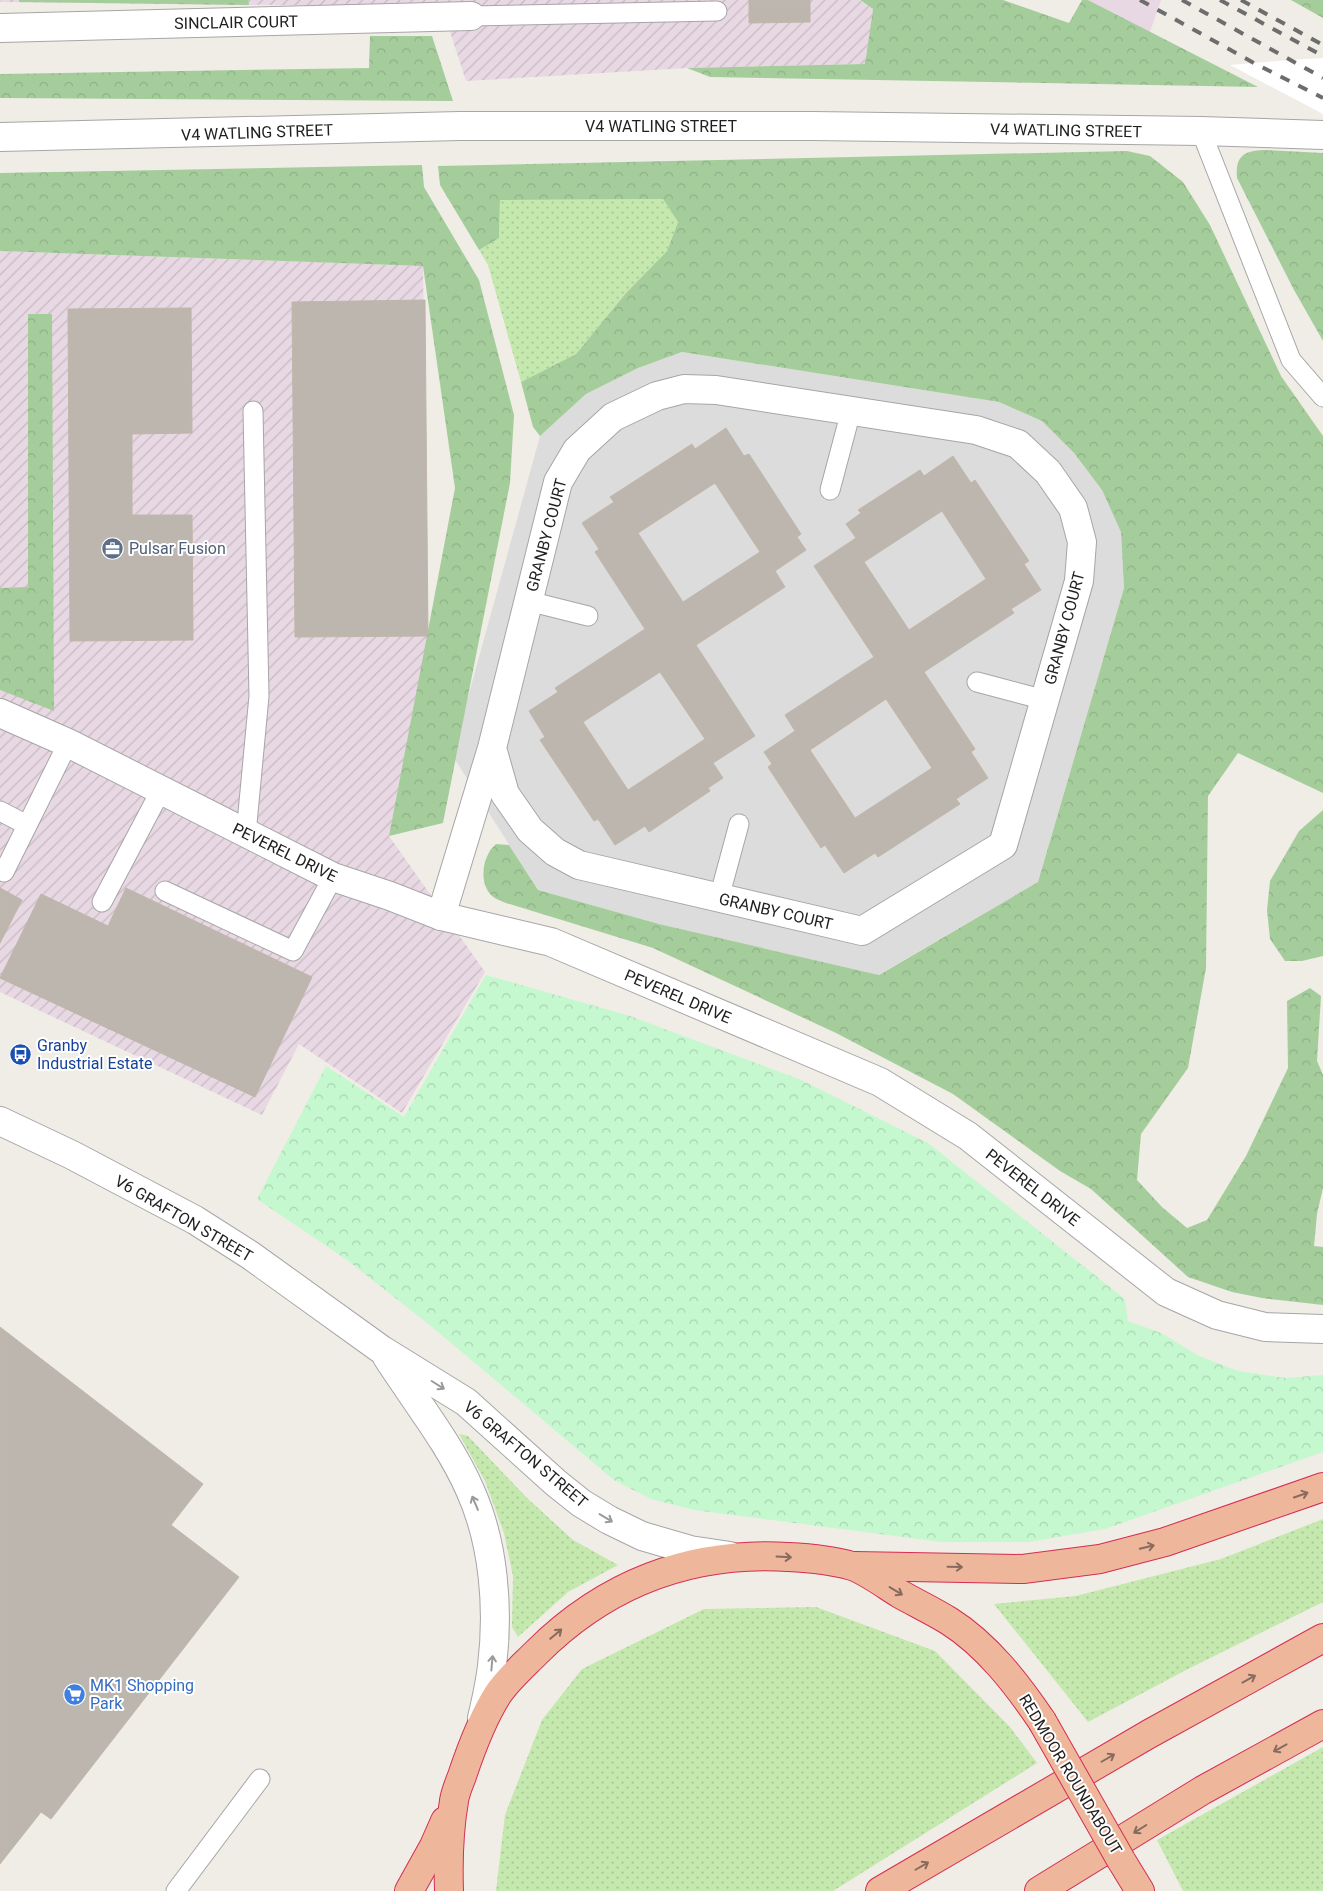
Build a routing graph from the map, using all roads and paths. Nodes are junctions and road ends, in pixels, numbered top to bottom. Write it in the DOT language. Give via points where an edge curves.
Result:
graph roads {
  1 [pos="560,7"];
  2 [pos="717,10"];
  3 [pos="471,16"];
  4 [pos="0,28"];
  5 [pos="1201,131"];
  6 [pos="1323,135"];
  7 [pos="0,137"];
  8 [pos="1323,397"];
  9 [pos="253,411"];
  10 [pos="851,411"];
  11 [pos="830,490"];
  12 [pos="528,601"];
  13 [pos="588,616"];
  14 [pos="977,682"];
  15 [pos="1045,700"];
  16 [pos="0,713"];
  17 [pos="68,743"];
  18 [pos="492,748"];
  19 [pos="161,790"];
  20 [pos="0,811"];
  21 [pos="27,824"];
  22 [pos="739,824"];
  23 [pos="246,834"];
  24 [pos="4,872"];
  25 [pos="333,877"];
  26 [pos="165,891"];
  27 [pos="720,898"];
  28 [pos="102,902"];
  29 [pos="441,916"];
  30 [pos="0,1121"];
  31 [pos="1323,1329"];
  32 [pos="382,1350"];
  33 [pos="1323,1487"];
  34 [pos="735,1557"];
  35 [pos="854,1566"];
  36 [pos="1323,1638"];
  37 [pos="1323,1724"];
  38 [pos="480,1728"];
  39 [pos="260,1779"];
  40 [pos="454,1800"];
  41 [pos="176,1891"];
  42 [pos="409,1891"];
  43 [pos="448,1891"];
  44 [pos="880,1891"];
  45 [pos="1040,1891"];
  46 [pos="1140,1891"];
  1 -- 2 [label="lane"];
  1 -- 3 [label="lane"];
  3 -- 4 [label="street, SINCLAIR COURT"];
  5 -- 6 [label="street, V4 WATLING STREET"];
  5 -- 7 [label="street, V4 WATLING STREET" via="460,126"];
  5 -- 8 [label="lane" via="1291,360"];
  9 -- 23 [label="lane" via="259,696"];
  10 -- 11 [label="lane"];
  10 -- 12 [label="street, GRANBY COURT" via="716,390 684,389 658,396 613,417 577,450 558,482"];
  10 -- 15 [label="street, GRANBY COURT" via="976,430 1018,444 1048,472 1073,508 1082,542 1079,581"];
  12 -- 13 [label="lane"];
  12 -- 18 [label="street, GRANBY COURT"];
  14 -- 15 [label="lane"];
  15 -- 27 [label="street, GRANBY COURT" via="1003,845 879,921 862,931"];
  16 -- 17 [label="street, PEVEREL DRIVE"];
  17 -- 19 [label="street, PEVEREL DRIVE"];
  17 -- 21 [label="lane"];
  18 -- 27 [label="street, GRANBY COURT" via="506,794 530,830 555,852 579,865"];
  18 -- 29 [label="street, GRANBY COURT"];
  19 -- 23 [label="street, PEVEREL DRIVE"];
  19 -- 28 [label="lane"];
  20 -- 21 [label="lane"];
  21 -- 24 [label="lane"];
  22 -- 27 [label="lane"];
  23 -- 25 [label="street, PEVEREL DRIVE"];
  25 -- 26 [label="lane" via="293,951"];
  25 -- 29 [label="street, PEVEREL DRIVE"];
  29 -- 31 [label="street, PEVEREL DRIVE" via="551,942 880,1082 968,1136 1166,1292 1217,1315 1265,1327"];
  30 -- 32 [label="street, V6 GRAFTON STREET" via="194,1220 250,1255"];
  32 -- 34 [label="street, V6 GRAFTON STREET, one-way" via="466,1402 556,1483 609,1520 642,1536 690,1550"];
  38 -- 32 [label="street, V6 GRAFTON STREET, one-way" via="492,1666 495,1614 480,1513 445,1444"];
  35 -- 33 [label="highway, one-way" via="1023,1569 1100,1559 1165,1542"];
  34 -- 35 [label="highway, REDMOOR ROUNDABOUT, one-way" via="814,1559"];
  38 -- 34 [label="highway, REDMOOR ROUNDABOUT, one-way" via="498,1694 513,1676 579,1615 652,1576 690,1564"];
  35 -- 46 [label="highway, REDMOOR ROUNDABOUT, one-way, bridge" via="951,1622 990,1654 1042,1721"];
  44 -- 36 [label="highway, one-way" via="1149,1734"];
  37 -- 45 [label="highway, one-way" via="1203,1790"];
  38 -- 40 [label="highway, REDMOOR ROUNDABOUT"];
  39 -- 41 [label="lane"];
  40 -- 42 [label="highway"];
  40 -- 43 [label="highway, REDMOOR ROUNDABOUT"];
}
